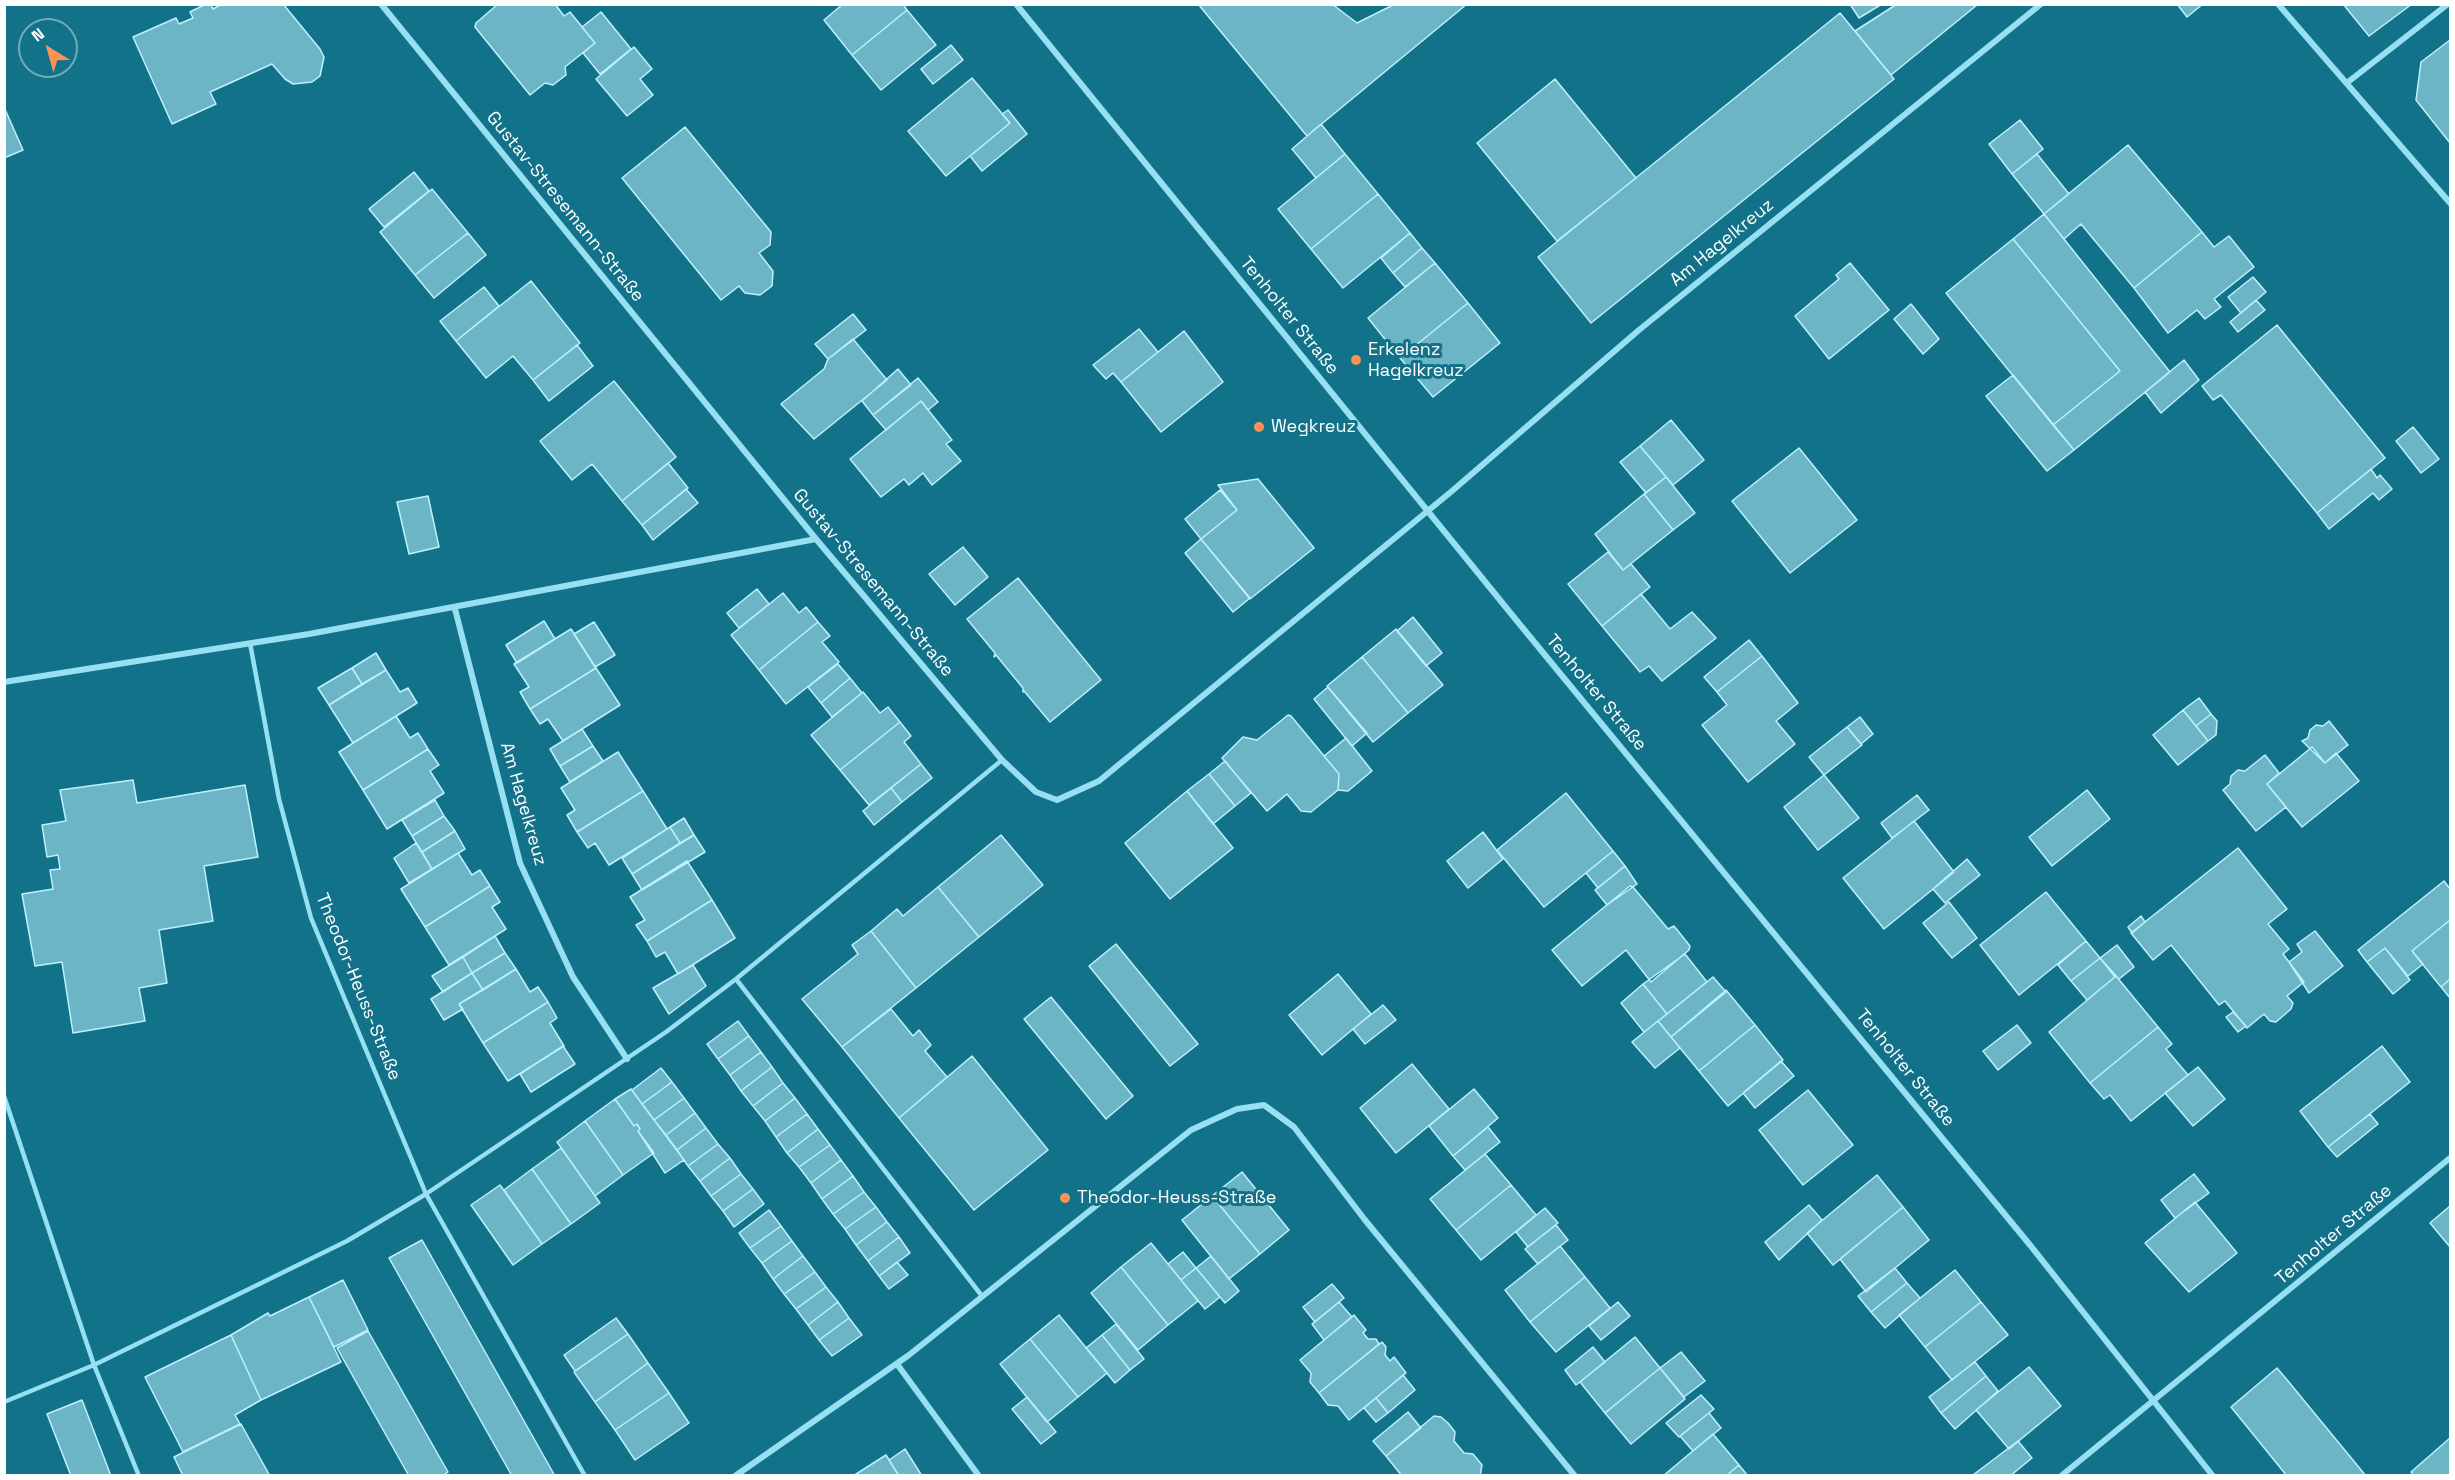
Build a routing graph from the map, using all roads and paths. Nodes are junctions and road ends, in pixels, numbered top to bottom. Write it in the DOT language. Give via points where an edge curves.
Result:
graph roads {
  1 [pos="381,4"];
  2 [pos="1016,4"];
  3 [pos="2041,4"];
  4 [pos="2278,4"];
  5 [pos="2448,4"];
  6 [pos="2348,82"];
  7 [pos="2451,203"];
  8 [pos="1428,511"];
  9 [pos="816,539"];
  10 [pos="455,609"];
  11 [pos="250,644"];
  12 [pos="4,682"];
  13 [pos="1002,760"];
  14 [pos="736,978"];
  15 [pos="627,1059"];
  16 [pos="4,1096"];
  17 [pos="2451,1158"];
  18 [pos="426,1194"];
  19 [pos="982,1296"];
  20 [pos="897,1364"];
  21 [pos="94,1365"];
  22 [pos="2151,1401"];
  23 [pos="4,1402"];
  24 [pos="139,1476"];
  25 [pos="585,1476"];
  26 [pos="735,1476"];
  27 [pos="979,1476"];
  28 [pos="1575,1476"];
  29 [pos="2061,1476"];
  30 [pos="2213,1476"];
  1 -- 9 [label="street, Gustav-Stresemann-Straße"];
  2 -- 8 [label="street, Tenholter Straße"];
  3 -- 8 [label="street, Am Hagelkreuz" via="1639,330"];
  4 -- 6 [label="street"];
  5 -- 6 [label="street"];
  6 -- 7 [label="street"];
  8 -- 13 [label="street, Gustav-Stresemann-Straße" via="1100,781 1057,800 1036,792"];
  8 -- 22 [label="street, Tenholter Straße" via="2022,1236"];
  9 -- 10 [label="street"];
  9 -- 13 [label="street, Gustav-Stresemann-Straße"];
  10 -- 11 [label="street"];
  10 -- 15 [label="street, Am Hagelkreuz" via="520,863 573,977"];
  11 -- 12 [label="street"];
  11 -- 18 [label="lane, Theodor-Heuss-Straße" via="279,799 310,918"];
  13 -- 14 [label="lane"];
  14 -- 15 [label="lane"];
  14 -- 19 [label="lane"];
  15 -- 18 [label="lane"];
  16 -- 21 [label="lane"];
  17 -- 22 [label="street, Tenholter Straße"];
  18 -- 21 [label="lane" via="347,1240"];
  18 -- 25 [label="lane, Theodor-Heuss-Straße"];
  19 -- 20 [label="street"];
  19 -- 28 [label="street" via="1191,1130 1237,1109 1264,1105 1294,1127 1365,1220"];
  20 -- 26 [label="street"];
  20 -- 27 [label="street"];
  21 -- 23 [label="lane"];
  21 -- 24 [label="lane"];
  22 -- 29 [label="street"];
  22 -- 30 [label="street, Tenholter Straße"];
}
